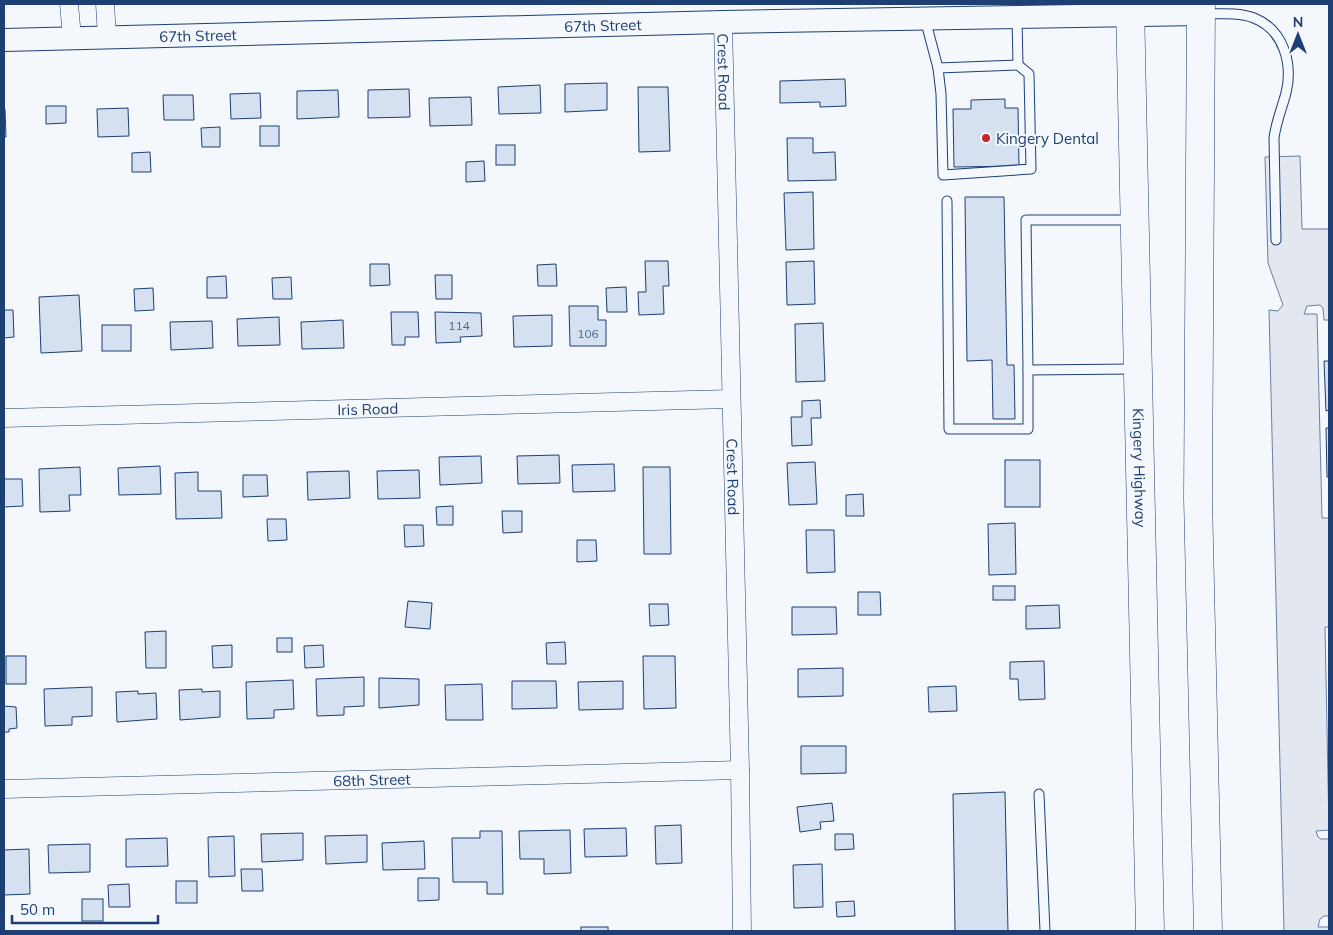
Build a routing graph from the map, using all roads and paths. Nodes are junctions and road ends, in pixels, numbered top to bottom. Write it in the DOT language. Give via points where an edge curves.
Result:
graph roads {
  1 [pos="69,4"];
  2 [pos="105,4"];
  3 [pos="1130,9"];
  4 [pos="1201,9"];
  5 [pos="1017,17"];
  6 [pos="925,18"];
  7 [pos="722,22"];
  8 [pos="107,36"];
  9 [pos="72,37"];
  10 [pos="4,40"];
  11 [pos="1018,65"];
  12 [pos="938,68"];
  13 [pos="947,201"];
  14 [pos="1135,220"];
  15 [pos="1276,240"];
  16 [pos="1138,369"];
  17 [pos="1028,370"];
  18 [pos="731,399"];
  19 [pos="4,418"];
  20 [pos="740,770"];
  21 [pos="4,789"];
  22 [pos="1039,794"];
  23 [pos="1147,930"];
  24 [pos="742,931"];
  25 [pos="1045,931"];
  26 [pos="1208,931"];
  1 -- 9 [label="street"];
  2 -- 8 [label="street"];
  3 -- 4 [label="street, 67th Street"];
  3 -- 5 [label="street, 67th Street"];
  3 -- 14 [label="highway, Kingery Highway"];
  4 -- 15 [label="lane" via="1254,18 1269,27 1285,50 1288,79 1274,138"];
  4 -- 26 [label="highway" via="1198,498"];
  5 -- 6 [label="street, 67th Street"];
  5 -- 11 [label="lane"];
  6 -- 7 [label="street, 67th Street"];
  6 -- 12 [label="lane"];
  7 -- 8 [label="street, 67th Street"];
  7 -- 18 [label="street, Crest Road"];
  8 -- 9 [label="street, 67th Street"];
  9 -- 10 [label="street, 67th Street"];
  11 -- 12 [label="lane"];
  11 -- 12 [label="lane" via="1029,74 1031,169 943,175"];
  13 -- 17 [label="lane" via="949,429 1028,429"];
  14 -- 16 [label="highway, Kingery Highway"];
  14 -- 17 [label="lane" via="1026,220"];
  16 -- 17 [label="lane"];
  16 -- 23 [label="highway, Kingery Highway"];
  18 -- 19 [label="street, Iris Road"];
  18 -- 20 [label="street, Crest Road"];
  20 -- 21 [label="street, 68th Street"];
  20 -- 24 [label="street, Crest Road"];
  22 -- 25 [label="lane"];
}
